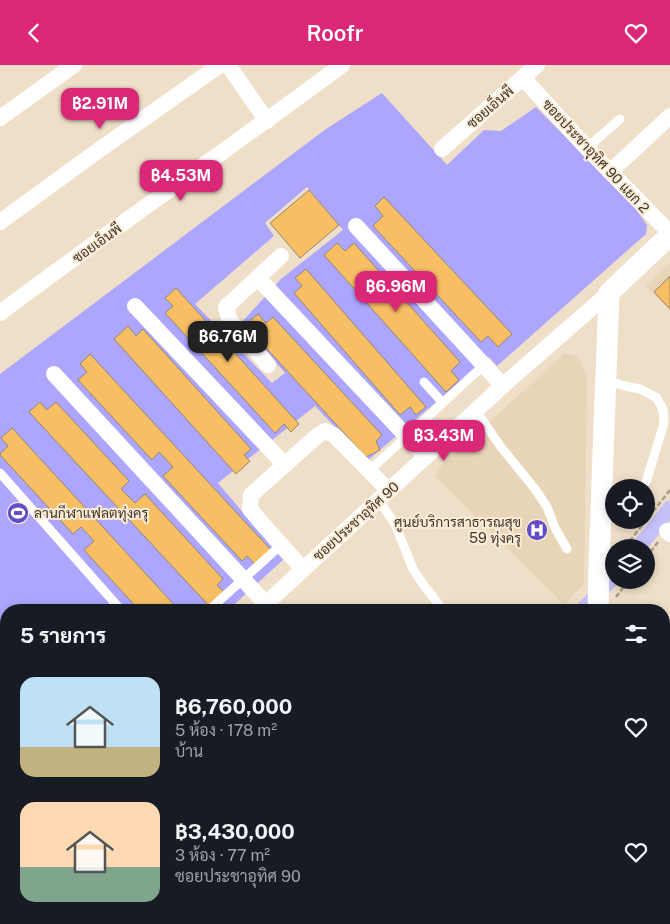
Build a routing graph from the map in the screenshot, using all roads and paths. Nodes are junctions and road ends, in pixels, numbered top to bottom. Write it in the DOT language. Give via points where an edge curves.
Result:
graph roads {
  1 [pos="74,65"];
  2 [pos="220,65"];
  3 [pos="228,65"];
  4 [pos="342,65"];
  5 [pos="537,65"];
  6 [pos="523,78"];
  7 [pos="670,116"];
  8 [pos="0,118"];
  9 [pos="620,119"];
  10 [pos="267,121"];
  11 [pos="586,148"];
  12 [pos="442,149"];
  13 [pos="610,172"];
  14 [pos="0,222"];
  15 [pos="356,226"];
  16 [pos="669,236"];
  17 [pos="282,256"];
  18 [pos="258,278"];
  19 [pos="609,293"];
  20 [pos="135,307"];
  21 [pos="0,313"];
  22 [pos="268,365"];
  23 [pos="484,365"];
  24 [pos="54,374"];
  25 [pos="606,379"];
  26 [pos="424,383"];
  27 [pos="503,386"];
  28 [pos="443,403"];
  29 [pos="476,411"];
  30 [pos="406,436"];
  31 [pos="426,457"];
  32 [pos="285,465"];
  33 [pos="368,471"];
  34 [pos="0,473"];
  35 [pos="647,479"];
  36 [pos="670,490"];
  37 [pos="384,496"];
  38 [pos="630,539"];
  39 [pos="281,545"];
  40 [pos="567,549"];
  41 [pos="303,569"];
  42 [pos="243,579"];
  43 [pos="622,589"];
  44 [pos="616,597"];
  45 [pos="116,604"];
  46 [pos="216,604"];
  47 [pos="260,604"];
  48 [pos="265,604"];
  49 [pos="439,604"];
  50 [pos="598,604"];
  1 -- 8 [label="street"];
  2 -- 14 [label="street"];
  3 -- 10 [label="street"];
  4 -- 10 [label="street, ซอยเอ็นพี"];
  5 -- 6 [label="street, ซอยเอ็นพี"];
  6 -- 11 [label="street, ซอยประชาอุทิศ 90 แยก 2"];
  6 -- 12 [label="street, ซอยเอ็นพี"];
  7 -- 13 [label="street"];
  9 -- 11 [label="lane"];
  10 -- 21 [label="street, ซอยเอ็นพี"];
  11 -- 13 [label="street, ซอยประชาอุทิศ 90 แยก 2"];
  13 -- 16 [label="street, ซอยประชาอุทิศ 90 แยก 2"];
  15 -- 23 [label="street"];
  16 -- 19 [label="street, ซอยประชาอุทิศ 90"];
  17 -- 18 [label="street"];
  18 -- 22 [label="street" via="226,307 230,321"];
  18 -- 30 [label="street"];
  19 -- 25 [label="street"];
  19 -- 27 [label="street, ซอยประชาอุทิศ 90"];
  20 -- 32 [label="street"];
  23 -- 27 [label="street"];
  23 -- 28 [label="lane"];
  24 -- 42 [label="street"];
  25 -- 35 [label="lane" via="640,389 657,399 664,410 664,423"];
  25 -- 50 [label="street"];
  26 -- 28 [label="lane"];
  27 -- 29 [label="street, ซอยประชาอุทิศ 90"];
  28 -- 30 [label="lane"];
  29 -- 31 [label="street, ซอยประชาอุทิศ 90"];
  29 -- 40 [label="lane" via="547,507"];
  30 -- 31 [label="street"];
  30 -- 33 [label="lane"];
  31 -- 37 [label="street, ซอยประชาอุทิศ 90"];
  32 -- 33 [label="street" via="324,431 334,435"];
  32 -- 39 [label="street" via="251,495 250,509"];
  33 -- 37 [label="street"];
  34 -- 45 [label="lane"];
  36 -- 38 [label="path"];
  37 -- 41 [label="street, ซอยประชาอุทิศ 90"];
  37 -- 49 [label="lane" via="413,569"];
  39 -- 41 [label="street"];
  39 -- 42 [label="lane"];
  41 -- 48 [label="street, ซอยประชาอุทิศ 90"];
  42 -- 46 [label="lane"];
  42 -- 47 [label="street"];
  43 -- 44 [label="path"];
}
